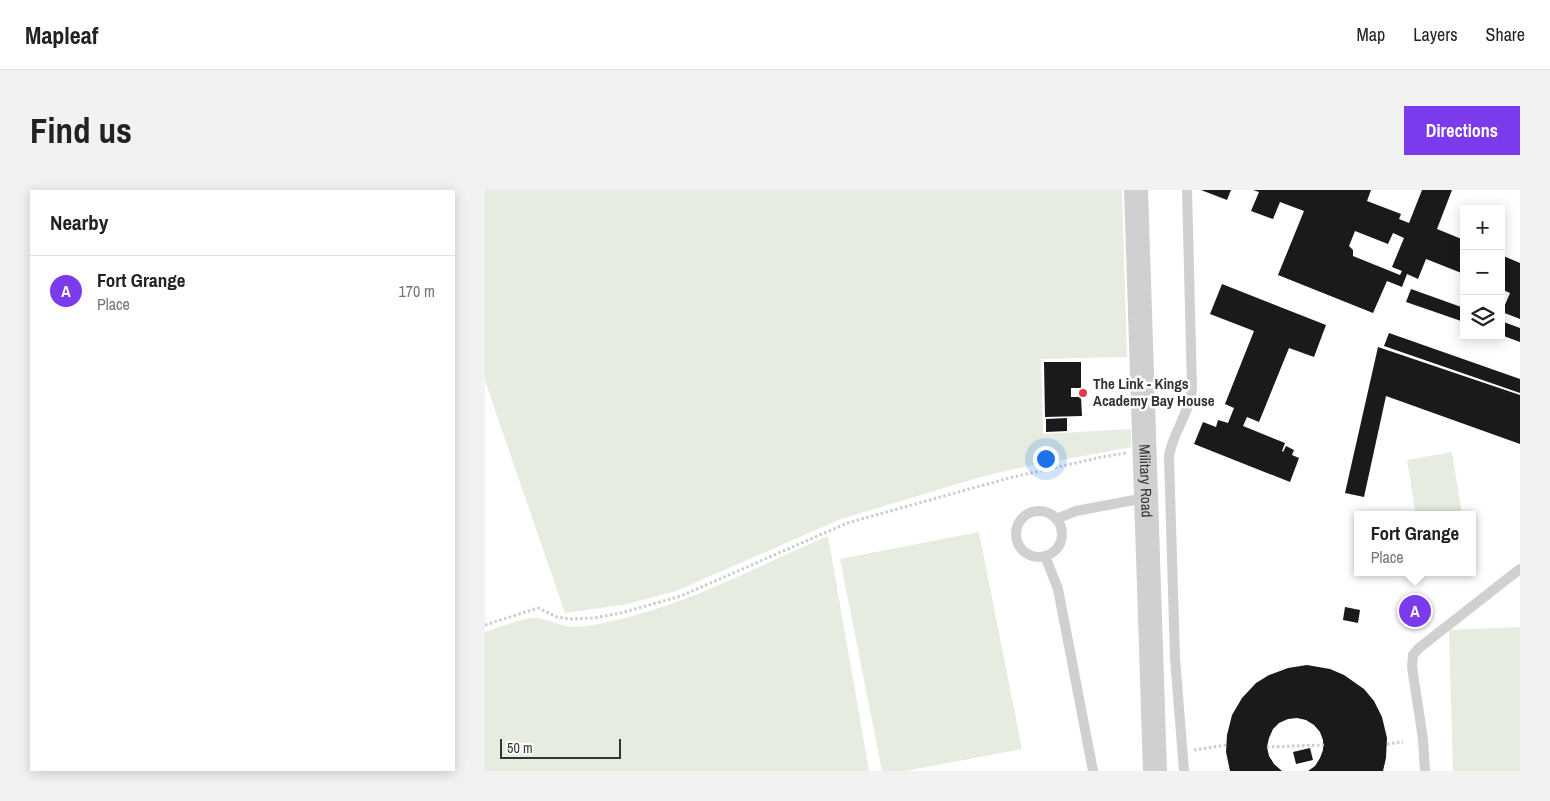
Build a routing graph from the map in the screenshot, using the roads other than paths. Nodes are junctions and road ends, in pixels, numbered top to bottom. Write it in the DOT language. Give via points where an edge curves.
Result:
graph roads {
  1 [pos="1136,190"];
  2 [pos="1187,190"];
  3 [pos="1145,498"];
  4 [pos="1056,519"];
  5 [pos="1045,556"];
  6 [pos="1520,568"];
  7 [pos="1093,771"];
  8 [pos="1155,771"];
  9 [pos="1184,771"];
  10 [pos="1425,771"];
  1 -- 3 [label="street, Military Road"];
  2 -- 9 [label="lane" via="1192,389 1169,457 1174,651"];
  3 -- 4 [label="lane" via="1076,511"];
  3 -- 8 [label="street, Military Road"];
  4 -- 5 [label="lane" via="1062,533 1061,541 1052,553"];
  4 -- 5 [label="lane" via="1051,514 1036,511 1023,518 1016,531 1019,546 1024,551 1037,557"];
  5 -- 7 [label="lane" via="1058,588"];
  6 -- 10 [label="lane" via="1413,655"];
}
